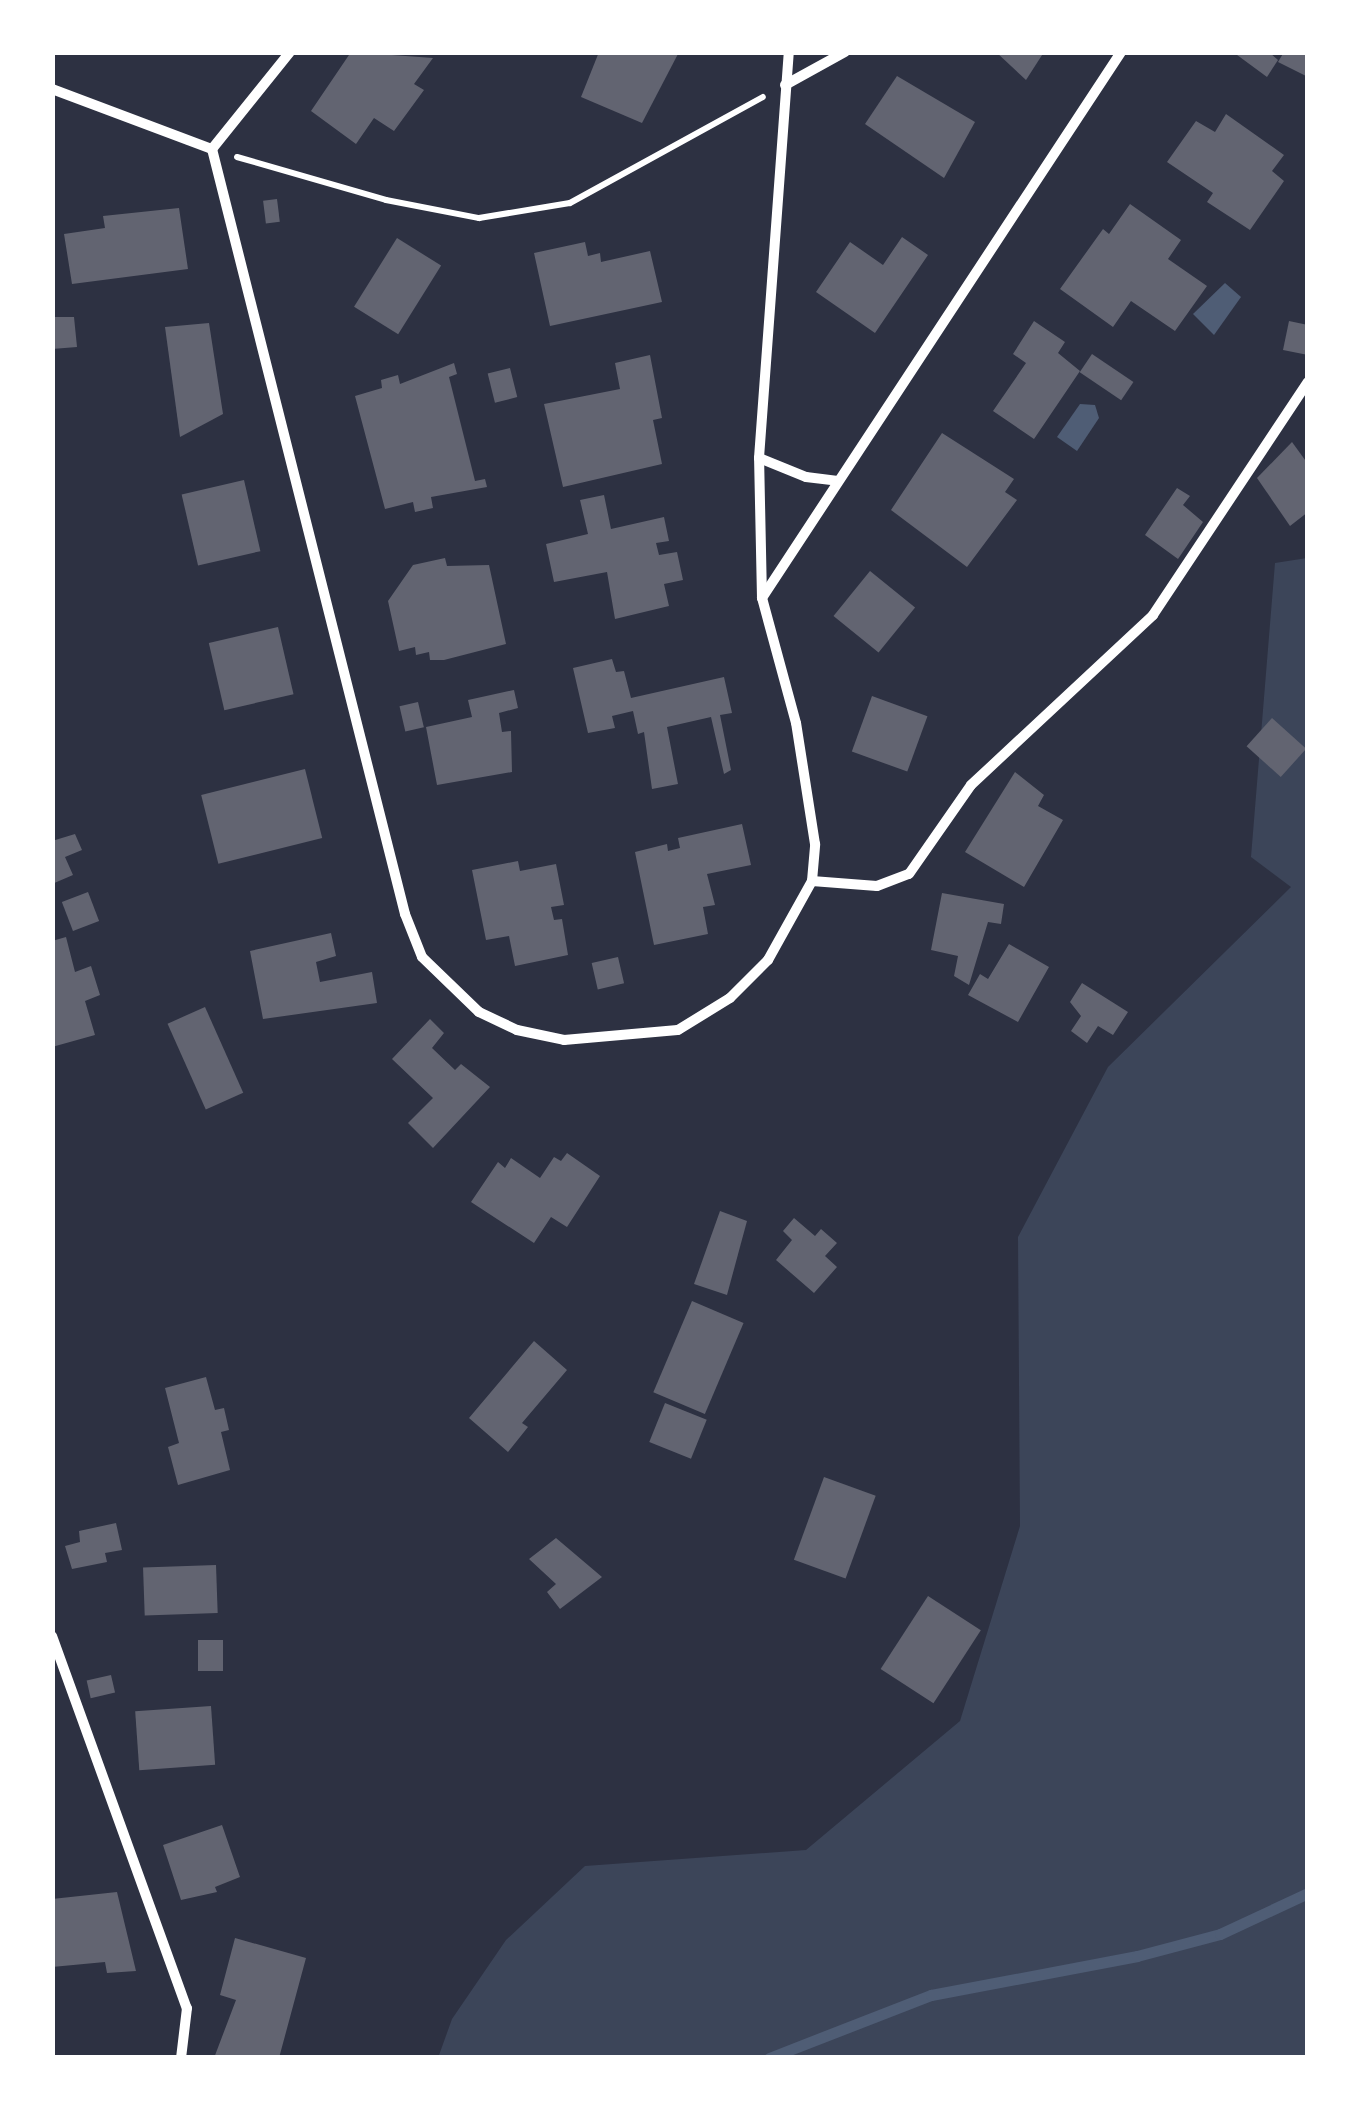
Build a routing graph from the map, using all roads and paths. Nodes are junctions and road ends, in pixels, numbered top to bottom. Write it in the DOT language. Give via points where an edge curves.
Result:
graph roads {
  1 [pos="290,52"];
  2 [pos="789,52"];
  3 [pos="846,52"];
  4 [pos="1120,52"];
  5 [pos="785,85"];
  6 [pos="52,89"];
  7 [pos="212,149"];
  8 [pos="1308,382"];
  9 [pos="760,458"];
  10 [pos="838,481"];
  11 [pos="762,598"];
  12 [pos="812,881"];
  13 [pos="52,1636"];
  14 [pos="181,2058"];
  1 -- 7 [label="street"];
  2 -- 5 [label="street"];
  3 -- 5 [label="street"];
  4 -- 10 [label="street"];
  5 -- 7 [label="path" via="570,203 479,218 386,200"];
  5 -- 9 [label="street"];
  6 -- 7 [label="street"];
  7 -- 12 [label="street" via="405,914 422,957 479,1012 518,1030 564,1040 678,1030 730,998 768,960"];
  8 -- 12 [label="street" via="1153,615 971,784 909,874 877,886"];
  9 -- 10 [label="street" via="806,478"];
  9 -- 11 [label="street"];
  10 -- 11 [label="street"];
  11 -- 12 [label="street" via="796,723 815,844"];
  13 -- 14 [label="street" via="186,2008"];
}
